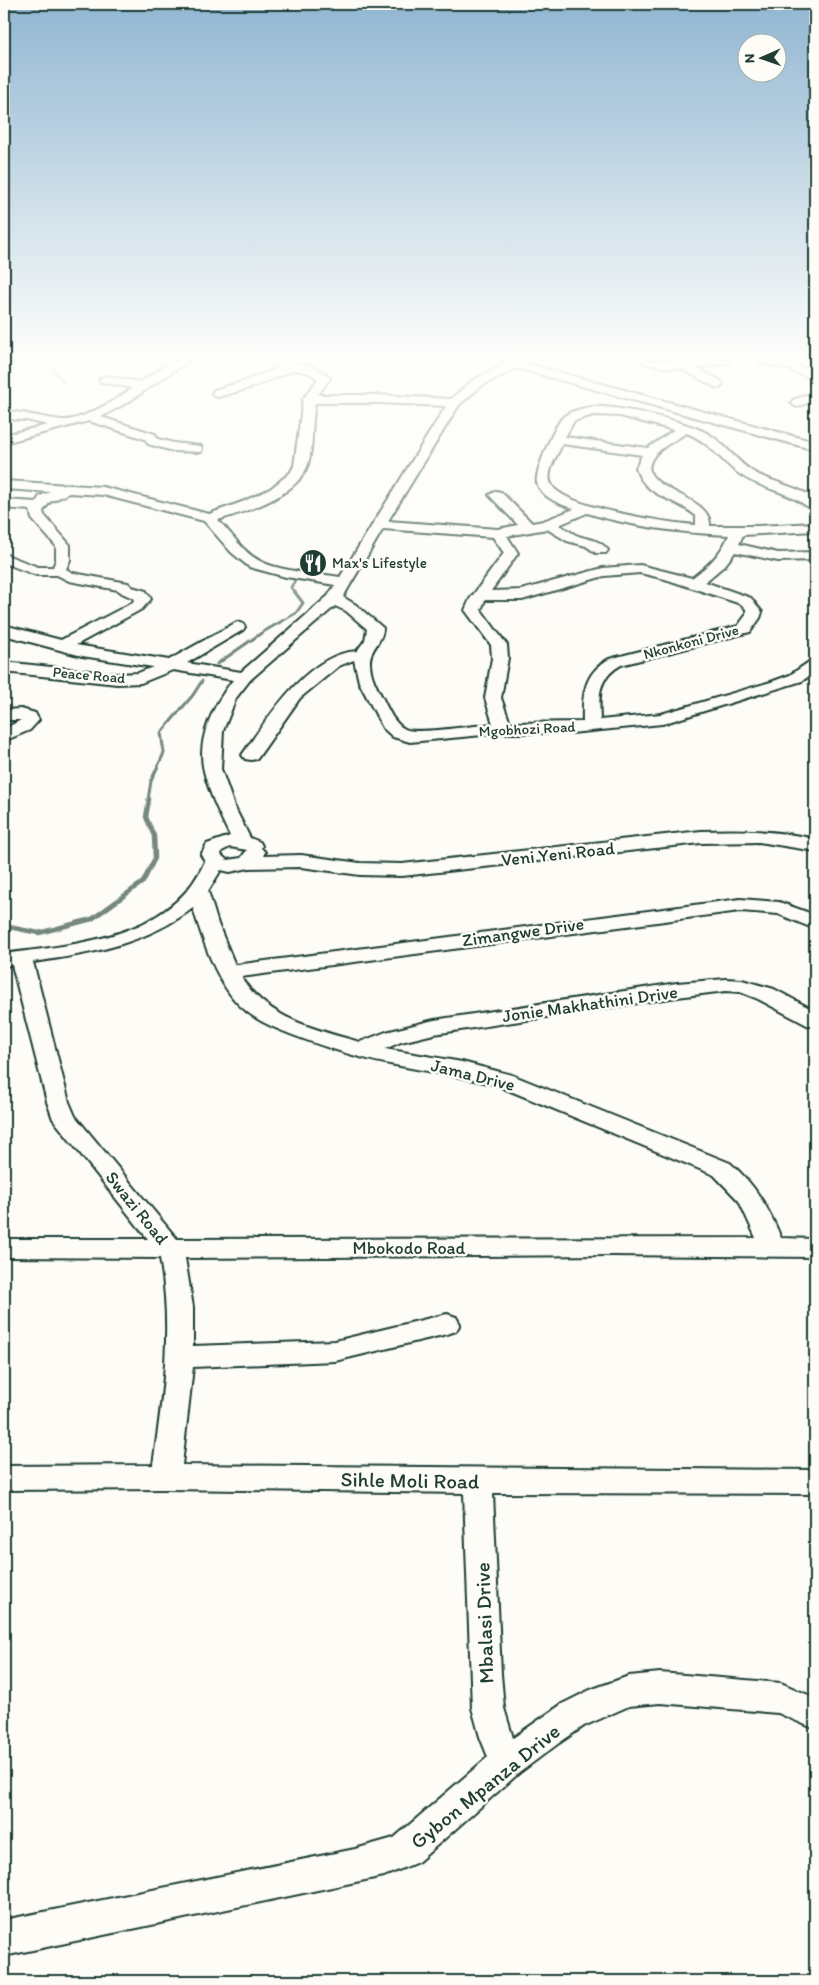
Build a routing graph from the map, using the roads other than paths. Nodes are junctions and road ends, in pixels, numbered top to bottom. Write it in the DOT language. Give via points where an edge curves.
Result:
graph roads {
  1 [pos="303,454"];
  2 [pos="422,454"];
  3 [pos="552,454"];
  4 [pos="650,454"];
  5 [pos="723,454"];
  6 [pos="4,485"];
  7 [pos="70,488"];
  8 [pos="496,495"];
  9 [pos="4,504"];
  10 [pos="39,506"];
  11 [pos="815,506"];
  12 [pos="587,508"];
  13 [pos="209,518"];
  14 [pos="548,524"];
  15 [pos="378,525"];
  16 [pos="815,526"];
  17 [pos="530,529"];
  18 [pos="702,530"];
  19 [pos="738,532"];
  20 [pos="498,533"];
  21 [pos="731,547"];
  22 [pos="601,550"];
  23 [pos="815,556"];
  24 [pos="4,558"];
  25 [pos="60,571"];
  26 [pos="344,582"];
  27 [pos="694,583"];
  28 [pos="482,596"];
  29 [pos="334,599"];
  30 [pos="237,627"];
  31 [pos="4,630"];
  32 [pos="27,637"];
  33 [pos="4,645"];
  34 [pos="62,646"];
  35 [pos="362,655"];
  36 [pos="172,665"];
  37 [pos="815,665"];
  38 [pos="4,667"];
  39 [pos="244,677"];
  40 [pos="4,714"];
  41 [pos="592,726"];
  42 [pos="503,728"];
  43 [pos="4,736"];
  44 [pos="251,755"];
  45 [pos="815,845"];
  46 [pos="235,853"];
  47 [pos="202,886"];
  48 [pos="815,923"];
  49 [pos="12,959"];
  50 [pos="228,972"];
  51 [pos="815,1020"];
  52 [pos="361,1050"];
  53 [pos="772,1247"];
  54 [pos="4,1248"];
  55 [pos="815,1248"];
  56 [pos="171,1250"];
  57 [pos="447,1324"];
  58 [pos="181,1357"];
  59 [pos="166,1477"];
  60 [pos="4,1478"];
  61 [pos="478,1481"];
  62 [pos="815,1482"];
  63 [pos="815,1714"];
  64 [pos="507,1762"];
  65 [pos="4,1938"];
  1 -- 13 [label="street" via="298,472 288,482 256,502"];
  2 -- 15 [label="street"];
  3 -- 12 [label="street" via="544,472 544,484 562,499"];
  4 -- 18 [label="street" via="643,464 648,480 700,512 704,521"];
  5 -- 11 [label="street" via="748,474 796,494"];
  6 -- 7 [label="street"];
  7 -- 10 [label="street" via="45,499"];
  7 -- 13 [label="street" via="116,494"];
  8 -- 17 [label="street"];
  9 -- 10 [label="street"];
  10 -- 25 [label="street" via="37,516 63,545"];
  12 -- 14 [label="street"];
  12 -- 18 [label="street" via="633,521"];
  13 -- 26 [label="street" via="254,564 286,573"];
  14 -- 17 [label="street"];
  14 -- 22 [label="street"];
  15 -- 20 [label="street"];
  15 -- 26 [label="street"];
  16 -- 19 [label="street"];
  17 -- 20 [label="street"];
  18 -- 19 [label="street"];
  19 -- 21 [label="street"];
  20 -- 28 [label="street" via="511,553"];
  21 -- 23 [label="street" via="778,557"];
  21 -- 27 [label="street" via="717,568"];
  24 -- 25 [label="street" via="36,571"];
  25 -- 34 [label="street" via="69,577 123,586 141,594 143,599 127,612"];
  26 -- 29 [label="street"];
  27 -- 28 [label="street, Nkonkoni Drive" via="655,571 619,570 588,575 522,595"];
  27 -- 41 [label="street, Nkonkoni Drive" via="746,601 754,610 752,621 744,629 729,634 604,667 592,683"];
  28 -- 42 [label="street" via="473,610 499,645 493,698"];
  29 -- 35 [label="street" via="351,608 374,628 373,641"];
  29 -- 39 [label="street"];
  30 -- 36 [label="street"];
  31 -- 32 [label="street, Peace Road"];
  32 -- 33 [label="street"];
  32 -- 34 [label="street, Peace Road"];
  34 -- 36 [label="street, Peace Road"];
  35 -- 42 [label="street, Mgobhozi Road" via="365,677 385,718 398,734 419,737"];
  35 -- 44 [label="street" via="348,656 333,663 294,694"];
  36 -- 38 [label="street, Peace Road" via="146,677 128,679"];
  36 -- 39 [label="street, Peace Road"];
  37 -- 41 [label="street, Mgobhozi Road" via="796,678 777,685 662,719"];
  39 -- 46 [label="street" via="228,697 214,731 212,750 212,769 225,806"];
  40 -- 43 [label="street" via="26,715 30,720"];
  41 -- 42 [label="street, Mgobhozi Road"];
  45 -- 46 [label="street, Veni Yeni Road" via="771,837 702,837 402,870 360,869"];
  46 -- 47 [label="street"];
  47 -- 49 [label="street" via="179,910 140,933"];
  47 -- 50 [label="street, Jama Drive" via="208,924"];
  48 -- 50 [label="street, Zimangwe Drive" via="791,910 740,905"];
  49 -- 56 [label="street, Swazi Road" via="65,1118"];
  50 -- 52 [label="street, Jama Drive" via="241,994 259,1012"];
  51 -- 52 [label="street, Jonie Makhathini Drive" via="759,992 726,985 434,1027 394,1036"];
  52 -- 53 [label="street, Jama Drive" via="504,1080 722,1169 751,1198"];
  53 -- 55 [label="street, Mbokodo Road"];
  53 -- 56 [label="street, Mbokodo Road"];
  54 -- 56 [label="street, Mbokodo Road"];
  56 -- 58 [label="street, Swazi Road" via="181,1309"];
  57 -- 58 [label="street" via="334,1351"];
  58 -- 59 [label="street, Swazi Road"];
  59 -- 60 [label="street, Sihle Moli Road"];
  59 -- 61 [label="street, Sihle Moli Road"];
  61 -- 62 [label="street, Sihle Moli Road"];
  61 -- 64 [label="street, Mbalasi Drive" via="488,1708"];
  63 -- 64 [label="street, Gybon Mpanza Drive" via="781,1698 668,1688 629,1691 601,1700 573,1715"];
  64 -- 65 [label="street, Gybon Mpanza Drive" via="422,1838 406,1850 384,1859"];
}
